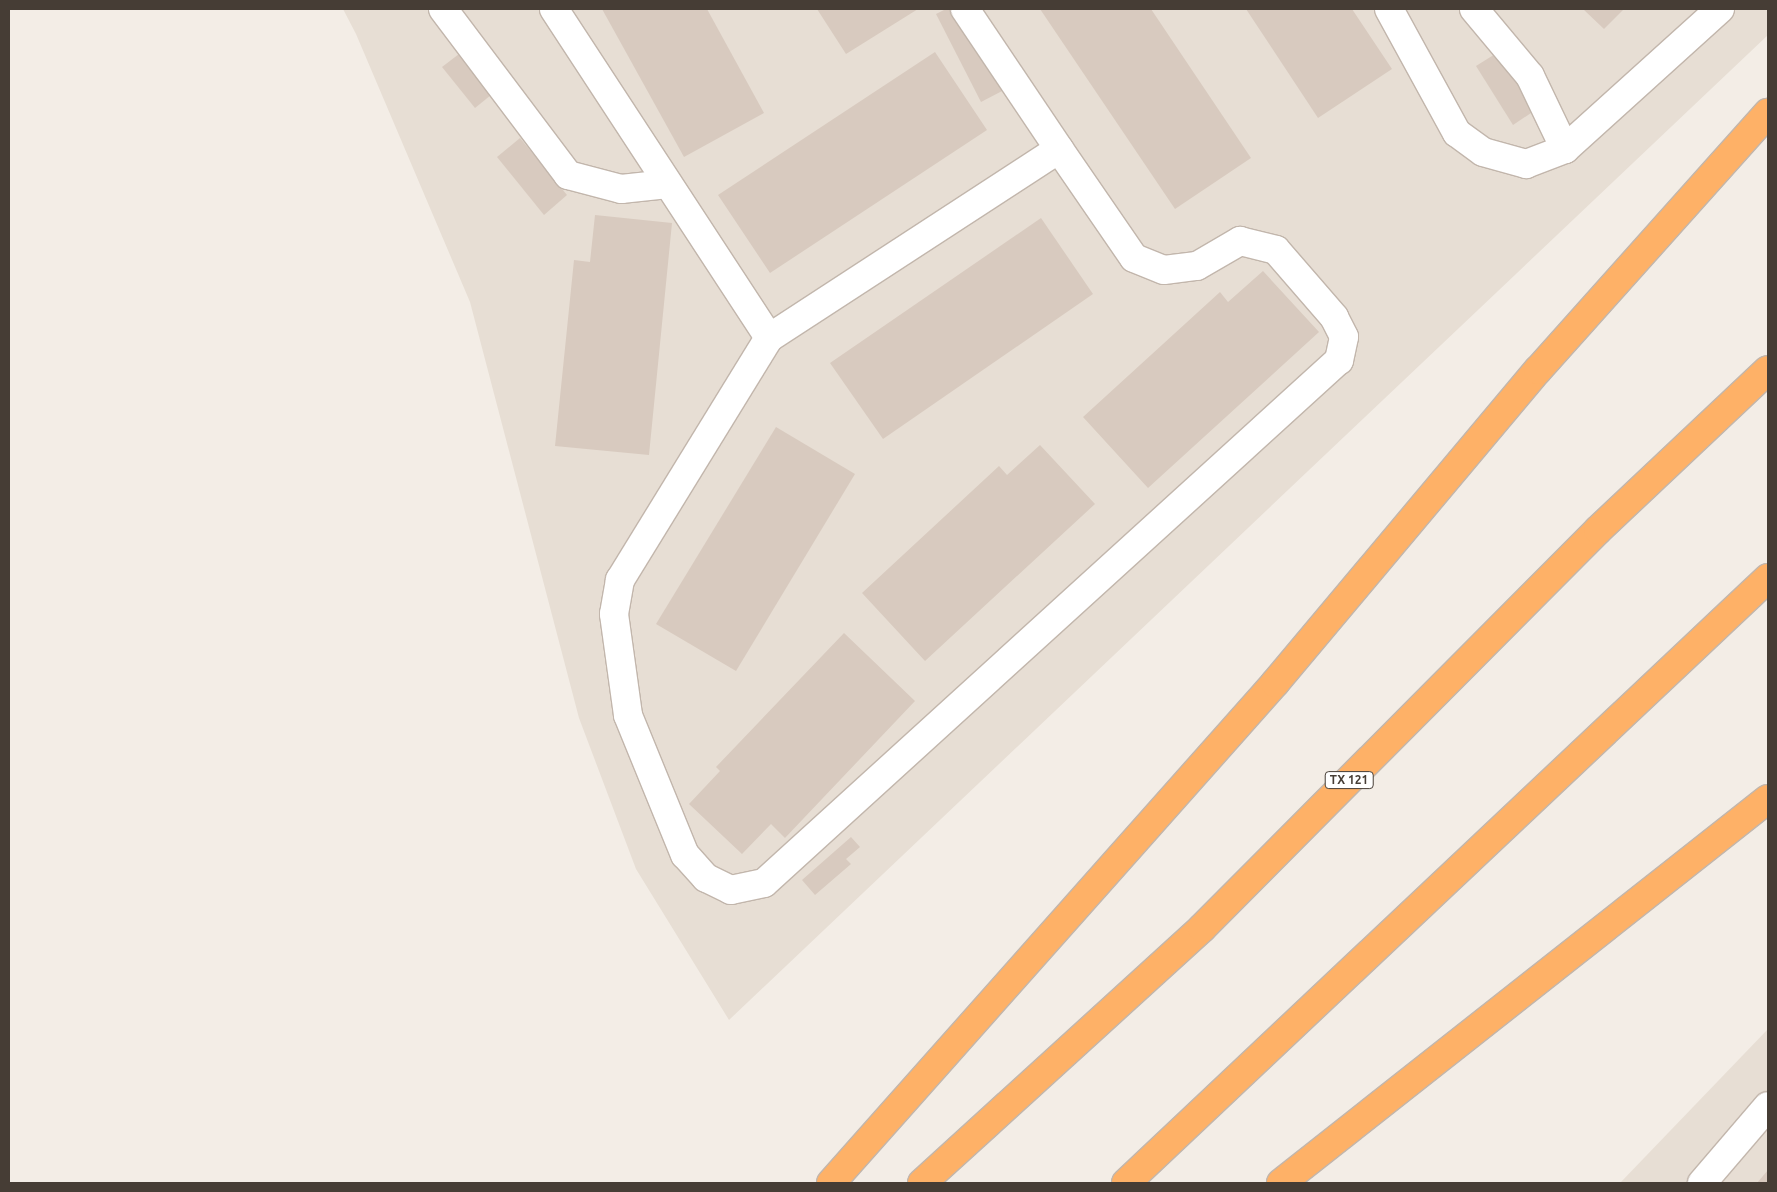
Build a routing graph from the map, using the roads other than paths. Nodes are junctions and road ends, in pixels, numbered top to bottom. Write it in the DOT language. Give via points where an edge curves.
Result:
graph roads {
  1 [pos="443,9"];
  2 [pos="554,9"];
  3 [pos="965,9"];
  4 [pos="1390,9"];
  5 [pos="1474,9"];
  6 [pos="1720,9"];
  7 [pos="1768,113"];
  8 [pos="1059,148"];
  9 [pos="1565,149"];
  10 [pos="668,184"];
  11 [pos="769,338"];
  12 [pos="1768,370"];
  13 [pos="1768,578"];
  14 [pos="1768,799"];
  15 [pos="1768,1106"];
  16 [pos="831,1183"];
  17 [pos="922,1183"];
  18 [pos="1126,1183"];
  19 [pos="1281,1183"];
  20 [pos="1702,1183"];
  1 -- 10 [label="lane" via="568,175 621,189"];
  2 -- 10 [label="lane"];
  3 -- 8 [label="lane"];
  4 -- 9 [label="lane" via="1457,133 1483,152 1526,164"];
  5 -- 9 [label="lane" via="1530,76"];
  6 -- 9 [label="lane"];
  7 -- 16 [label="highway" via="1538,370 1275,683"];
  8 -- 11 [label="lane"];
  8 -- 11 [label="lane" via="1134,258 1164,270 1198,266 1240,241 1276,250 1334,317 1344,337 1339,360 764,883 731,890 706,878 685,855 628,715 614,614 620,580"];
  10 -- 11 [label="lane"];
  12 -- 17 [label="highway, TX 121" via="1598,530 1202,928"];
  13 -- 18 [label="highway"];
  14 -- 19 [label="highway"];
  15 -- 20 [label="lane"];
}
